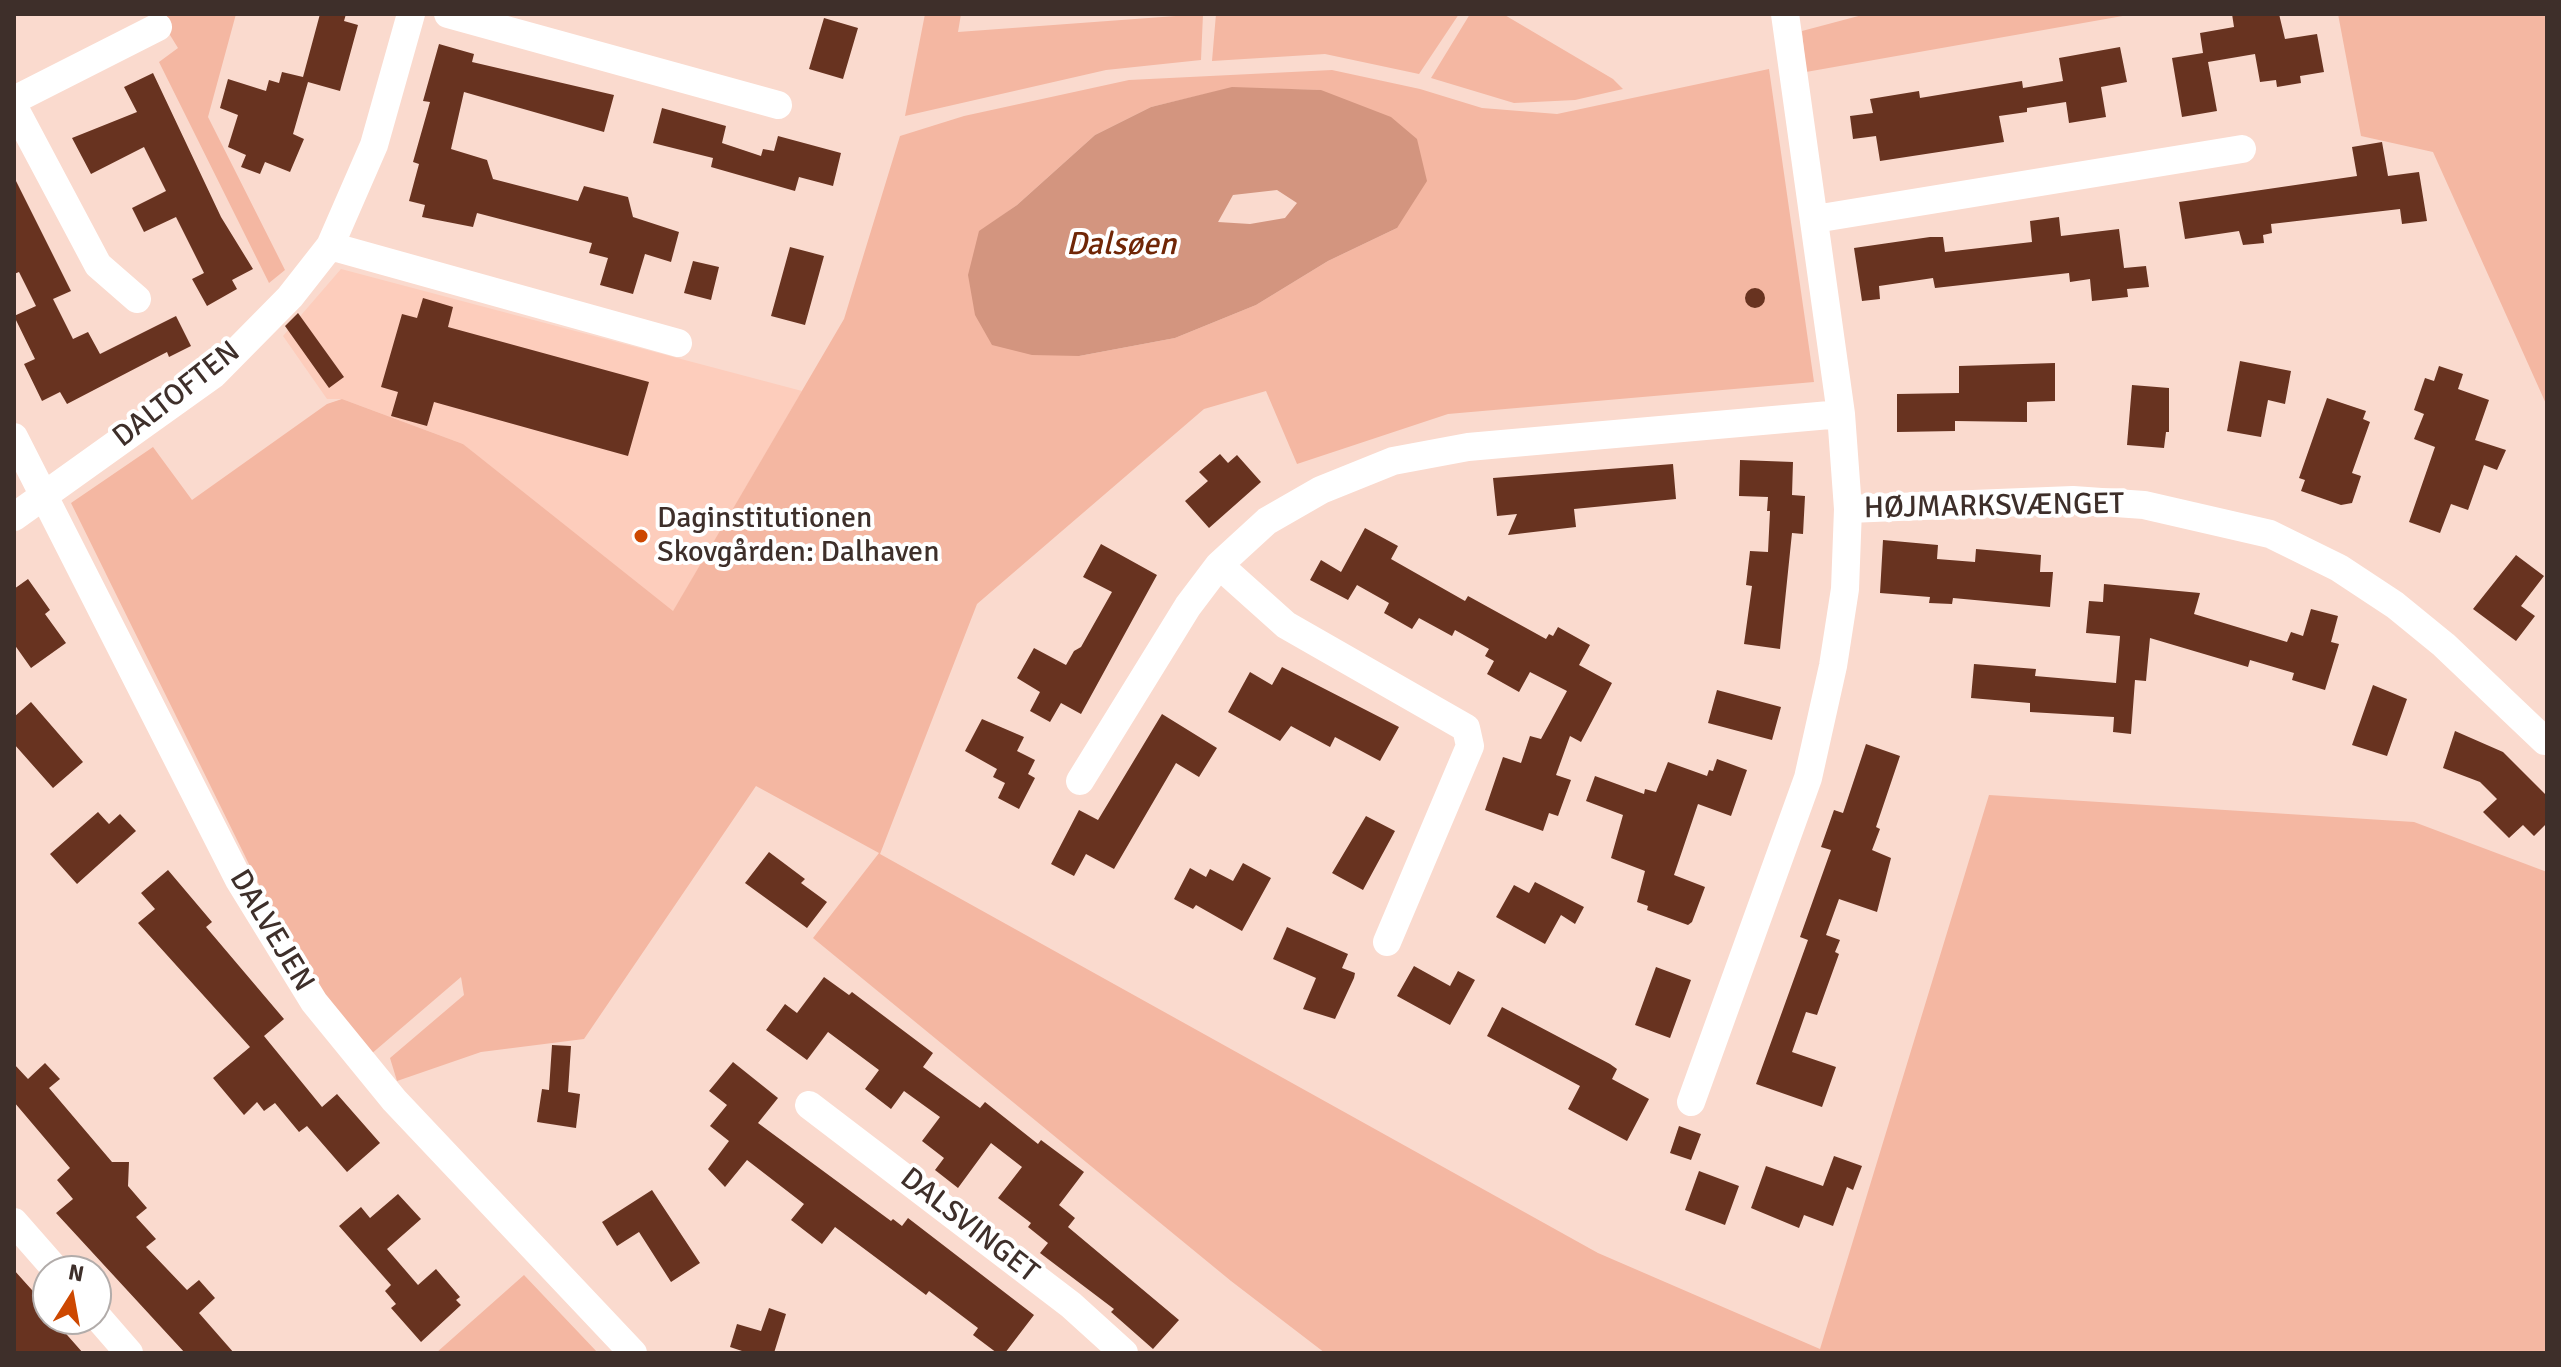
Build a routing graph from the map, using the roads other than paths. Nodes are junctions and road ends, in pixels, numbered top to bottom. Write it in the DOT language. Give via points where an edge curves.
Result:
graph roads {
  1 [pos="411,14"];
  2 [pos="448,14"];
  3 [pos="1785,14"];
  4 [pos="158,27"];
  5 [pos="14,100"];
  6 [pos="778,105"];
  7 [pos="14,107"];
  8 [pos="2242,149"];
  9 [pos="1815,219"];
  10 [pos="330,246"];
  11 [pos="137,299"];
  12 [pos="678,343"];
  13 [pos="1841,414"];
  14 [pos="14,437"];
  15 [pos="44,495"];
  16 [pos="1848,509"];
  17 [pos="14,517"];
  18 [pos="1219,565"];
  19 [pos="2545,741"];
  20 [pos="1080,781"];
  21 [pos="1387,942"];
  22 [pos="1691,1102"];
  23 [pos="809,1105"];
  24 [pos="14,1222"];
  25 [pos="43,1255"];
  26 [pos="112,1333"];
  27 [pos="129,1353"];
  28 [pos="633,1353"];
  29 [pos="1124,1353"];
  1 -- 10 [label="street, DALTOFTEN" via="374,145"];
  2 -- 6 [label="street"];
  3 -- 9 [label="street, HØJMARKSVÆNGET"];
  4 -- 5 [label="street"];
  7 -- 11 [label="street" via="98,265"];
  8 -- 9 [label="street"];
  9 -- 13 [label="street, HØJMARKSVÆNGET"];
  10 -- 12 [label="street"];
  10 -- 15 [label="street, DALTOFTEN" via="281,309 214,374"];
  13 -- 16 [label="street, HØJMARKSVÆNGET"];
  13 -- 18 [label="street" via="1468,447 1393,461 1321,490 1267,521"];
  14 -- 15 [label="street, DALVEJEN"];
  15 -- 17 [label="street, DALTOFTEN"];
  15 -- 28 [label="street, DALVEJEN" via="239,880 314,1002 394,1100"];
  16 -- 19 [label="street, HØJMARKSVÆNGET" via="2073,500 2144,505 2270,534 2339,568 2395,605"];
  16 -- 22 [label="street, HØJMARKSVÆNGET" via="1845,589 1808,778"];
  18 -- 20 [label="street"];
  18 -- 21 [label="street" via="1286,625 1466,728 1470,746"];
  23 -- 29 [label="street, DALSVINGET" via="1071,1305"];
  24 -- 25 [label="street"];
  26 -- 27 [label="street"];
}
